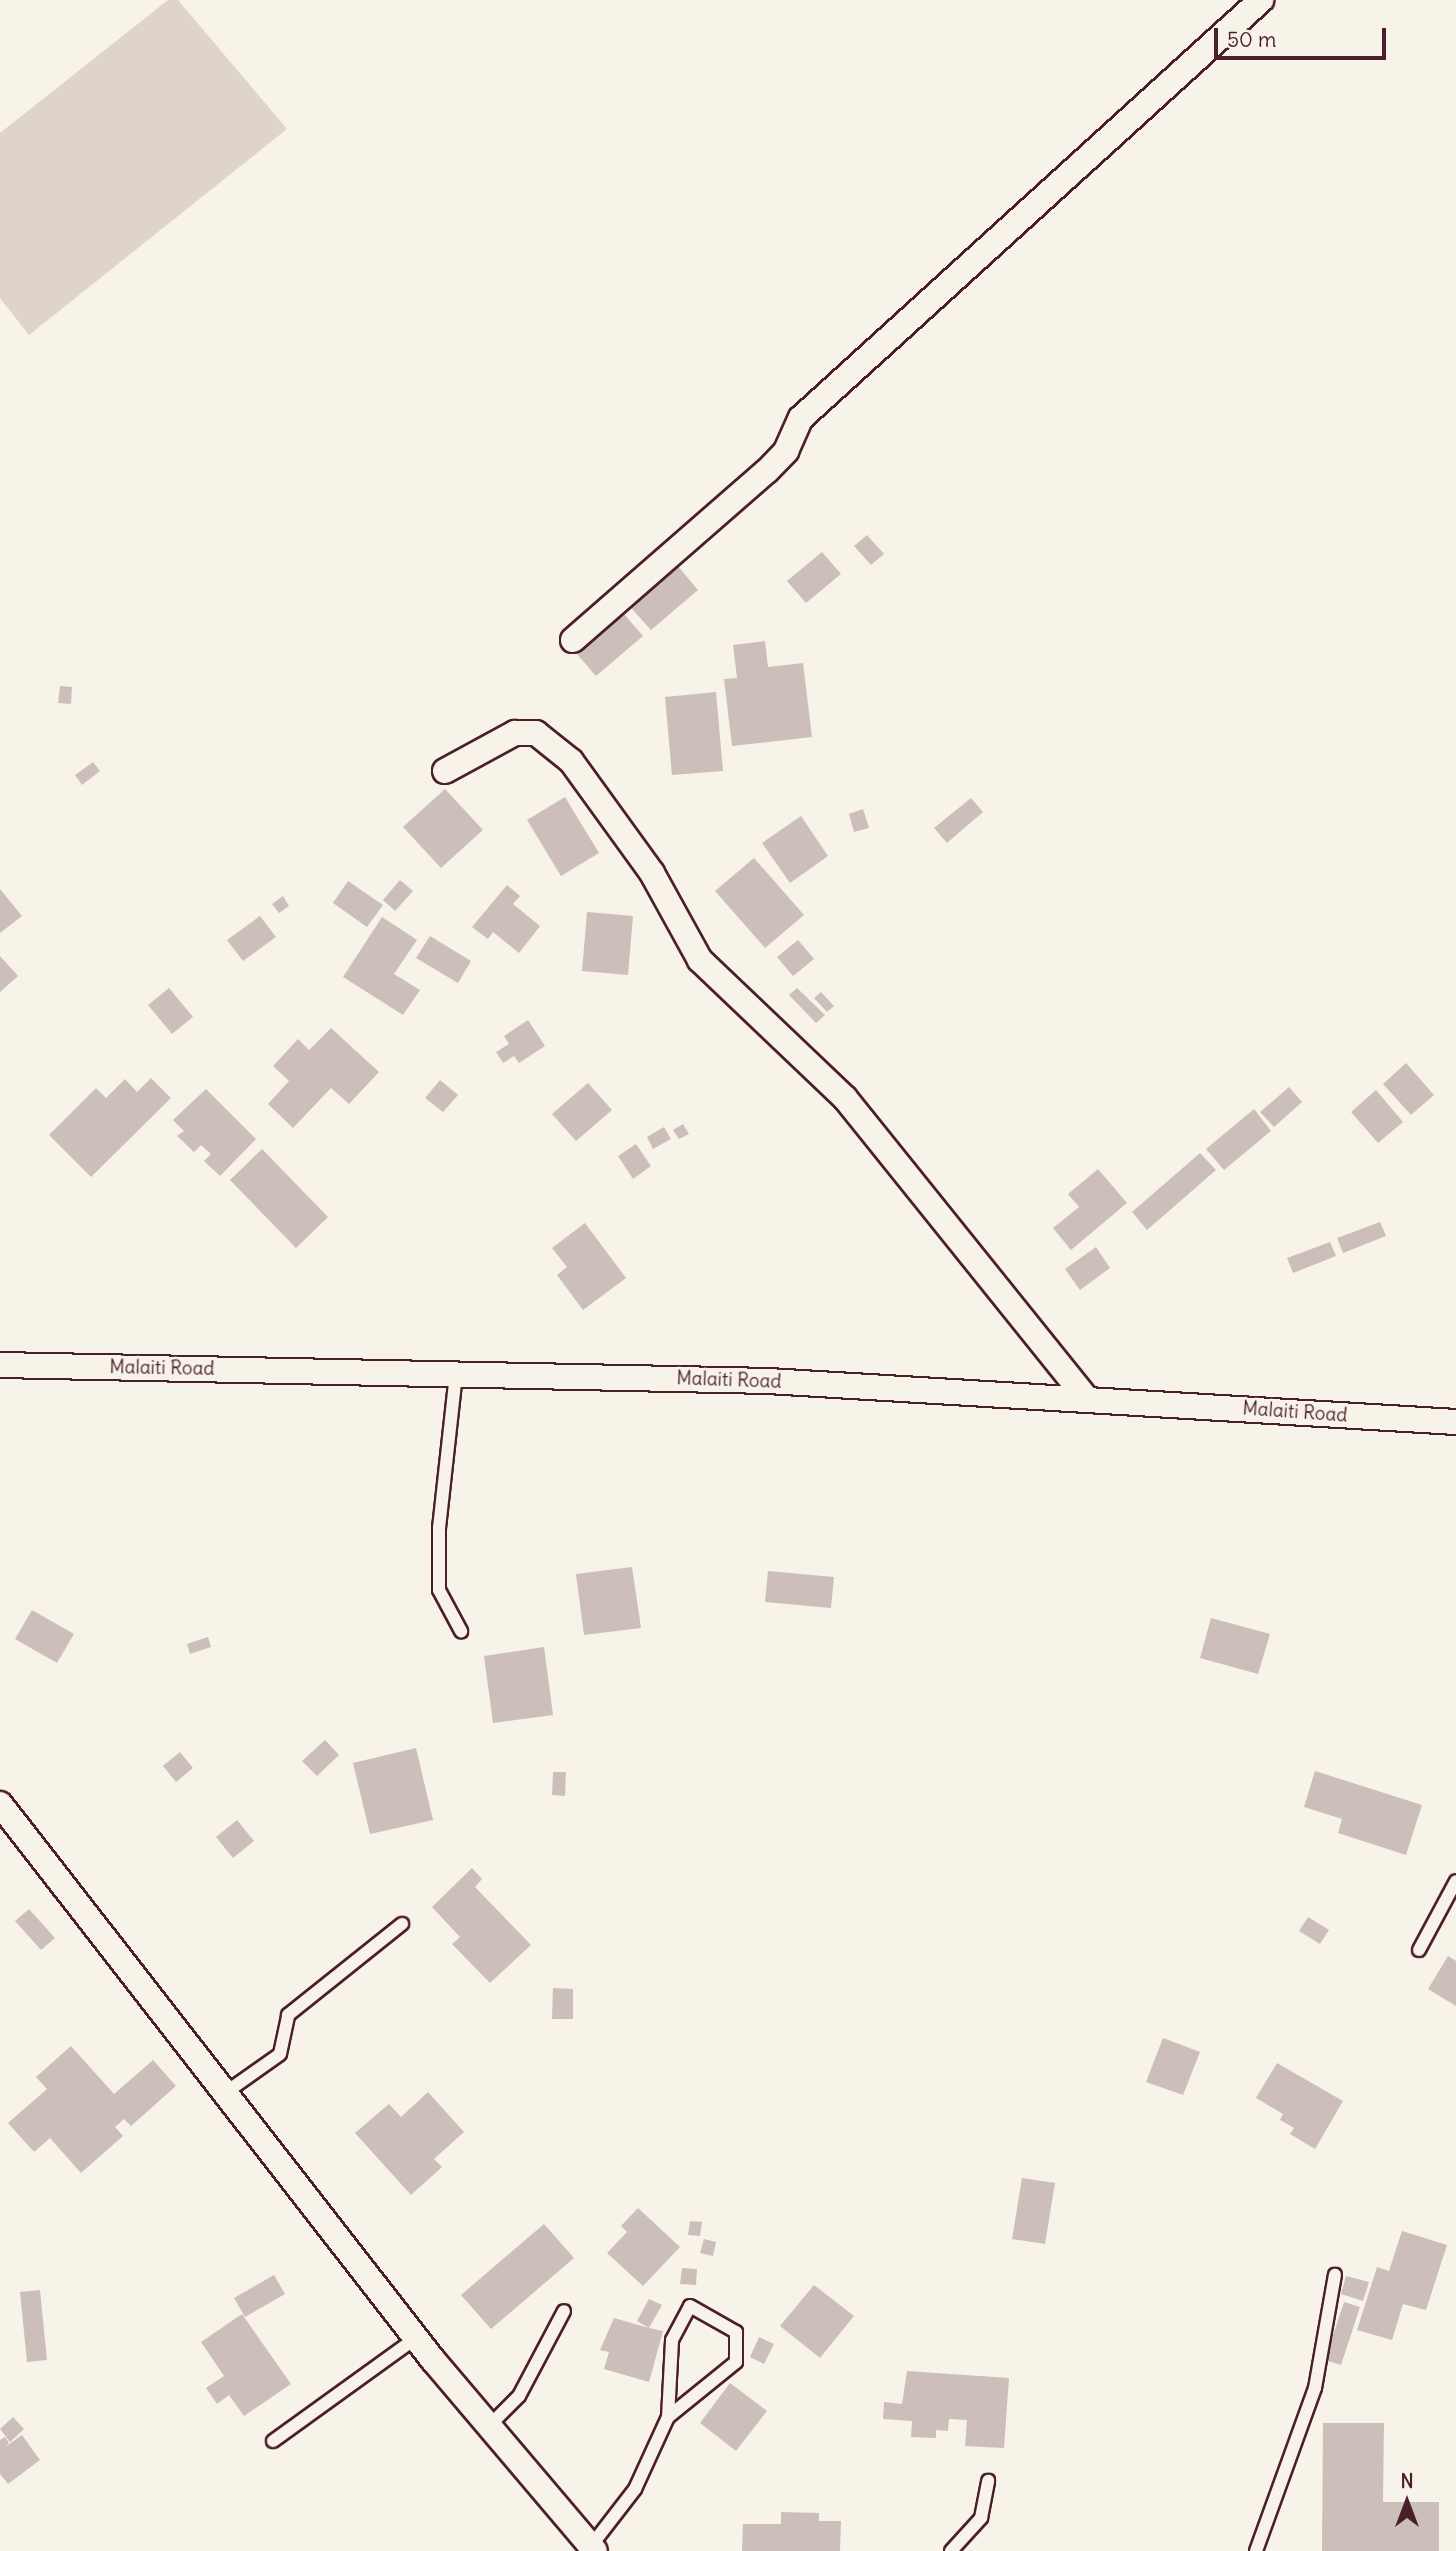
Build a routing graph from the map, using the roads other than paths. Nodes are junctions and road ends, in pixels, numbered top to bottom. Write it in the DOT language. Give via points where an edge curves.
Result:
graph roads {
  1 [pos="1261,0"];
  2 [pos="573,640"];
  3 [pos="445,771"];
  4 [pos="0,1365"];
  5 [pos="456,1374"];
  6 [pos="1086,1398"];
  7 [pos="1456,1422"];
  8 [pos="461,1631"];
  9 [pos="0,1804"];
  10 [pos="1456,1881"];
  11 [pos="402,1924"];
  12 [pos="1419,1950"];
  13 [pos="225,2093"];
  14 [pos="1335,2275"];
  15 [pos="564,2311"];
  16 [pos="416,2338"];
  17 [pos="668,2417"];
  18 [pos="489,2426"];
  19 [pos="273,2441"];
  20 [pos="988,2482"];
  21 [pos="593,2549"];
  22 [pos="951,2551"];
  23 [pos="1256,2551"];
  1 -- 2 [label="street" via="801,418 786,451 767,471"];
  3 -- 6 [label="street" via="485,744 514,733 536,733 570,761 652,873 700,960 845,1098"];
  4 -- 5 [label="street, Malaiti Road"];
  5 -- 6 [label="street, Malaiti Road" via="768,1381"];
  5 -- 8 [label="lane" via="439,1527 439,1590"];
  6 -- 7 [label="street, Malaiti Road"];
  9 -- 13 [label="street"];
  10 -- 12 [label="lane"];
  11 -- 13 [label="lane" via="288,2015 280,2054"];
  13 -- 16 [label="street"];
  14 -- 23 [label="lane" via="1315,2388"];
  15 -- 18 [label="lane" via="525,2386"];
  16 -- 18 [label="street"];
  16 -- 19 [label="lane"];
  17 -- 17 [label="lane" via="672,2340 690,2306 736,2332 736,2362"];
  17 -- 21 [label="lane" via="635,2489"];
  18 -- 21 [label="street"];
  20 -- 22 [label="lane" via="981,2518"];
}
